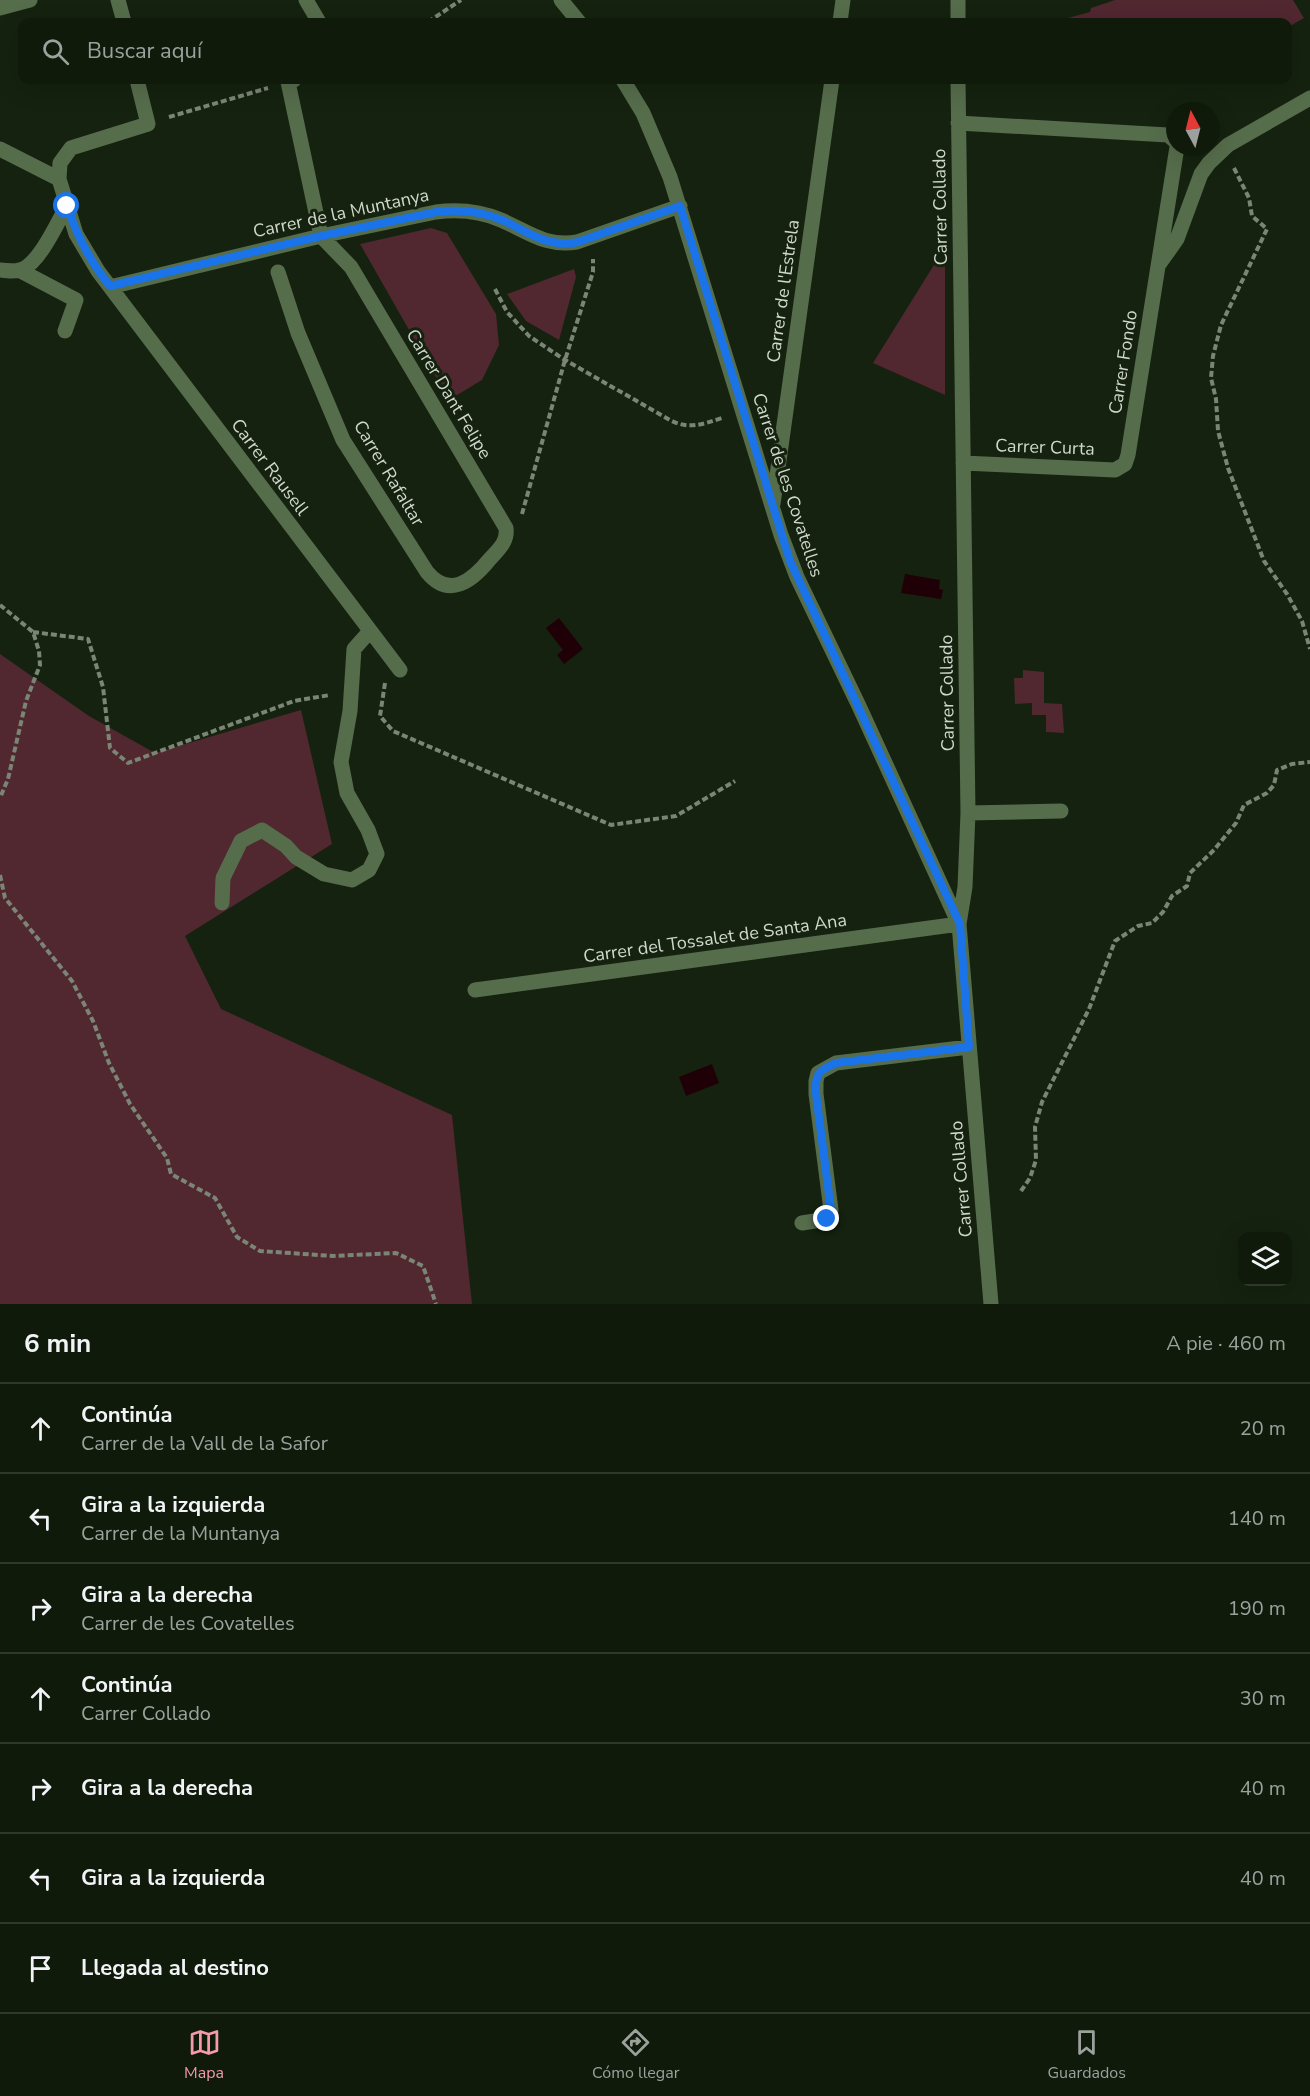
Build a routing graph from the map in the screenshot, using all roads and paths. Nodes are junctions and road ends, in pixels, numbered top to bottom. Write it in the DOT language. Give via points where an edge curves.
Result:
graph roads {
  1 [pos="30,0"];
  2 [pos="118,0"];
  3 [pos="306,0"];
  4 [pos="461,0"];
  5 [pos="561,0"];
  6 [pos="843,0"];
  7 [pos="958,0"];
  8 [pos="0,8"];
  9 [pos="123,18"];
  10 [pos="317,18"];
  11 [pos="434,18"];
  12 [pos="576,18"];
  13 [pos="841,18"];
  14 [pos="958,18"];
  15 [pos="138,84"];
  16 [pos="281,84"];
  17 [pos="292,84"];
  18 [pos="625,84"];
  19 [pos="831,84"];
  20 [pos="958,84"];
  21 [pos="1310,98"];
  22 [pos="958,123"];
  23 [pos="148,124"];
  24 [pos="1166,135"];
  25 [pos="0,149"];
  26 [pos="1220,152"];
  27 [pos="1220,155"];
  28 [pos="1176,156"];
  29 [pos="1216,156"];
  30 [pos="60,178"];
  31 [pos="67,206"];
  32 [pos="680,206"];
  33 [pos="321,236"];
  34 [pos="590,238"];
  35 [pos="1158,265"];
  36 [pos="0,270"];
  37 [pos="19,270"];
  38 [pos="278,272"];
  39 [pos="110,286"];
  40 [pos="495,289"];
  41 [pos="65,331"];
  42 [pos="565,360"];
  43 [pos="743,412"];
  44 [pos="963,463"];
  45 [pos="1125,464"];
  46 [pos="772,507"];
  47 [pos="519,520"];
  48 [pos="476,576"];
  49 [pos="0,605"];
  50 [pos="370,631"];
  51 [pos="33,632"];
  52 [pos="1310,649"];
  53 [pos="388,656"];
  54 [pos="400,670"];
  55 [pos="352,674"];
  56 [pos="1310,762"];
  57 [pos="735,781"];
  58 [pos="0,798"];
  59 [pos="1061,811"];
  60 [pos="968,813"];
  61 [pos="0,875"];
  62 [pos="222,903"];
  63 [pos="960,924"];
  64 [pos="475,990"];
  65 [pos="969,1047"];
  66 [pos="1021,1191"];
  67 [pos="802,1223"];
  68 [pos="436,1304"];
  69 [pos="991,1304"];
  1 -- 8 [label="street"];
  2 -- 9 [label="street"];
  3 -- 10 [label="street"];
  4 -- 11 [label="path"];
  5 -- 12 [label="street"];
  6 -- 13 [label="street"];
  7 -- 14 [label="street"];
  15 -- 23 [label="street"];
  16 -- 23 [label="path"];
  17 -- 33 [label="street"];
  18 -- 32 [label="street, Carrer de les Covatelles" via="654,137"];
  19 -- 46 [label="street, Carrer de l'Estrela"];
  20 -- 22 [label="street, Carrer Collado"];
  21 -- 26 [label="street"];
  22 -- 24 [label="street"];
  22 -- 44 [label="street, Carrer Collado"];
  23 -- 30 [label="street" via="71,148 60,163"];
  25 -- 30 [label="street"];
  27 -- 52 [label="path" via="1234,169 1249,198 1252,216 1267,229 1221,325 1213,356 1211,378 1218,431 1264,561 1302,621"];
  28 -- 35 [label="street, Carrer Fondo"];
  29 -- 35 [label="street" via="1201,174 1177,239"];
  30 -- 31 [label="street, Carrer Rausell"];
  31 -- 37 [label="street" via="38,255"];
  31 -- 39 [label="street, Carrer Rausell" via="76,234"];
  32 -- 34 [label="street, Carrer de la Muntanya"];
  32 -- 43 [label="street, Carrer de les Covatelles"];
  33 -- 34 [label="street, Carrer de la Muntanya" via="454,210 483,214 555,244"];
  33 -- 39 [label="street, Carrer de la Muntanya"];
  33 -- 48 [label="street, Carrer Dant Felipe" via="351,267 506,528 504,542"];
  34 -- 42 [label="path" via="593,272"];
  35 -- 45 [label="street, Carrer Fondo"];
  36 -- 37 [label="street"];
  37 -- 41 [label="street" via="76,300"];
  38 -- 48 [label="street, Carrer Rafaltar" via="298,333 343,440 427,572 447,586"];
  39 -- 50 [label="street, Carrer Rausell"];
  40 -- 42 [label="path" via="517,325"];
  42 -- 43 [label="path" via="680,425 691,427"];
  42 -- 47 [label="path"];
  43 -- 46 [label="street, Carrer de les Covatelles"];
  44 -- 45 [label="street, Carrer Curta" via="1115,470"];
  44 -- 60 [label="street, Carrer Collado"];
  46 -- 63 [label="street, Carrer de les Covatelles" via="797,577"];
  49 -- 51 [label="path"];
  50 -- 53 [label="street, Carrer Rausell"];
  50 -- 55 [label="street" via="354,649"];
  51 -- 55 [label="path" via="88,639 103,687 110,748 128,763 294,701 334,695"];
  51 -- 58 [label="path" via="39,665"];
  53 -- 54 [label="street, Carrer Rausell"];
  53 -- 57 [label="path" via="380,716 393,731 610,825 676,816"];
  55 -- 62 [label="street" via="341,762 347,794 377,854 369,870 352,880 324,874 262,830 241,842 223,878"];
  56 -- 66 [label="path" via="1277,770 1274,785 1244,806 1236,823 1190,873 1187,886 1172,896 1163,912 1152,923 1138,926 1115,941 1089,1009 1042,1101 1035,1127 1036,1160"];
  59 -- 60 [label="street"];
  60 -- 63 [label="street, Carrer Collado"];
  61 -- 68 [label="path" via="5,898 72,981 130,1104 167,1158 171,1174 215,1198 237,1237 260,1251 333,1256 396,1253 423,1266"];
  63 -- 64 [label="street, Carrer del Tossalet de Santa Ana"];
  63 -- 65 [label="street, Carrer Collado"];
  65 -- 67 [label="street" via="836,1063 818,1073 816,1094 831,1210 827,1219"];
  65 -- 69 [label="street, Carrer Collado"];
}
